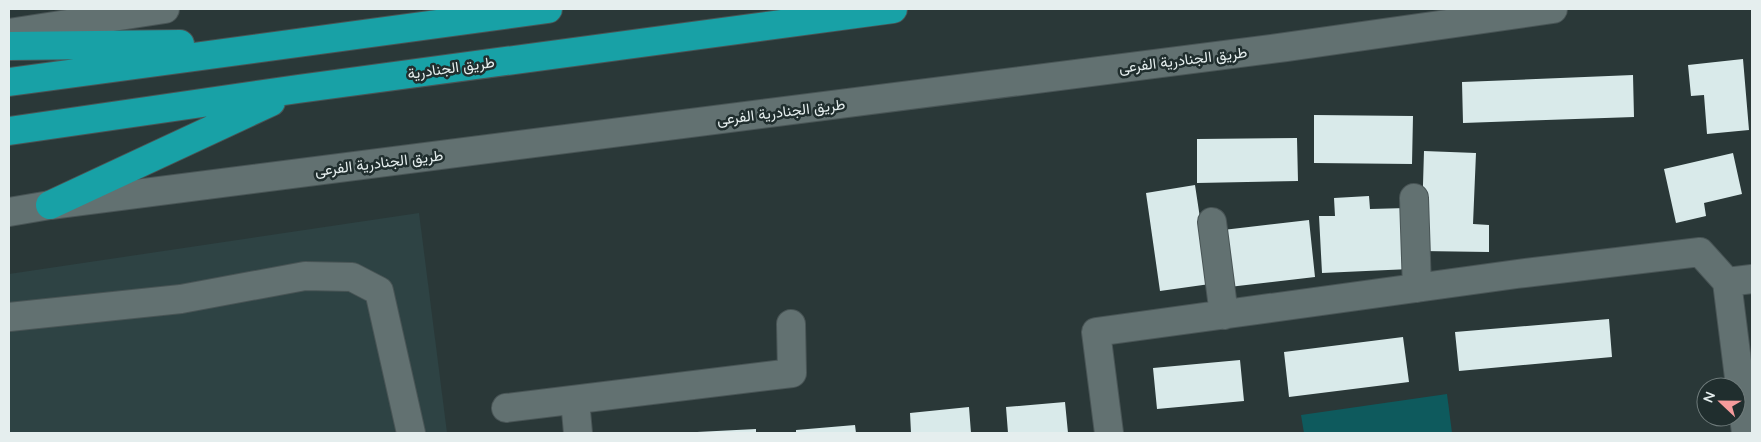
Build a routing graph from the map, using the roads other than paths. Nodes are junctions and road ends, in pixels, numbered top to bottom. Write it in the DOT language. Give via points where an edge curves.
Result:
graph roads {
  1 [pos="165,9"];
  2 [pos="548,9"];
  3 [pos="893,9"];
  4 [pos="1553,9"];
  5 [pos="9,32"];
  6 [pos="292,44"];
  7 [pos="9,46"];
  8 [pos="9,82"];
  9 [pos="298,89"];
  10 [pos="9,131"];
  11 [pos="1414,198"];
  12 [pos="50,205"];
  13 [pos="9,212"];
  14 [pos="1212,222"];
  15 [pos="1740,281"];
  16 [pos="1418,288"];
  17 [pos="1224,315"];
  18 [pos="9,317"];
  19 [pos="791,324"];
  20 [pos="575,400"];
  21 [pos="506,408"];
  22 [pos="412,433"];
  23 [pos="578,433"];
  24 [pos="1109,433"];
  25 [pos="1746,433"];
  1 -- 5 [label="street"];
  2 -- 6 [label="highway"];
  3 -- 9 [label="highway, طريق الجنادرية"];
  4 -- 12 [label="street, طريق الجنادرية الفرعى" via="1266,50"];
  6 -- 7 [label="highway"];
  6 -- 8 [label="highway"];
  9 -- 10 [label="highway, طريق الجنادرية"];
  9 -- 12 [label="highway"];
  11 -- 16 [label="street"];
  12 -- 13 [label="street, طريق الجنادرية الفرعى"];
  14 -- 17 [label="street"];
  15 -- 16 [label="street" via="1700,252"];
  15 -- 25 [label="street"];
  16 -- 17 [label="street"];
  17 -- 24 [label="street" via="1096,332"];
  18 -- 22 [label="street" via="180,299 305,276 352,277 379,291"];
  19 -- 20 [label="street" via="792,373"];
  20 -- 21 [label="street"];
  20 -- 23 [label="street"];
}
